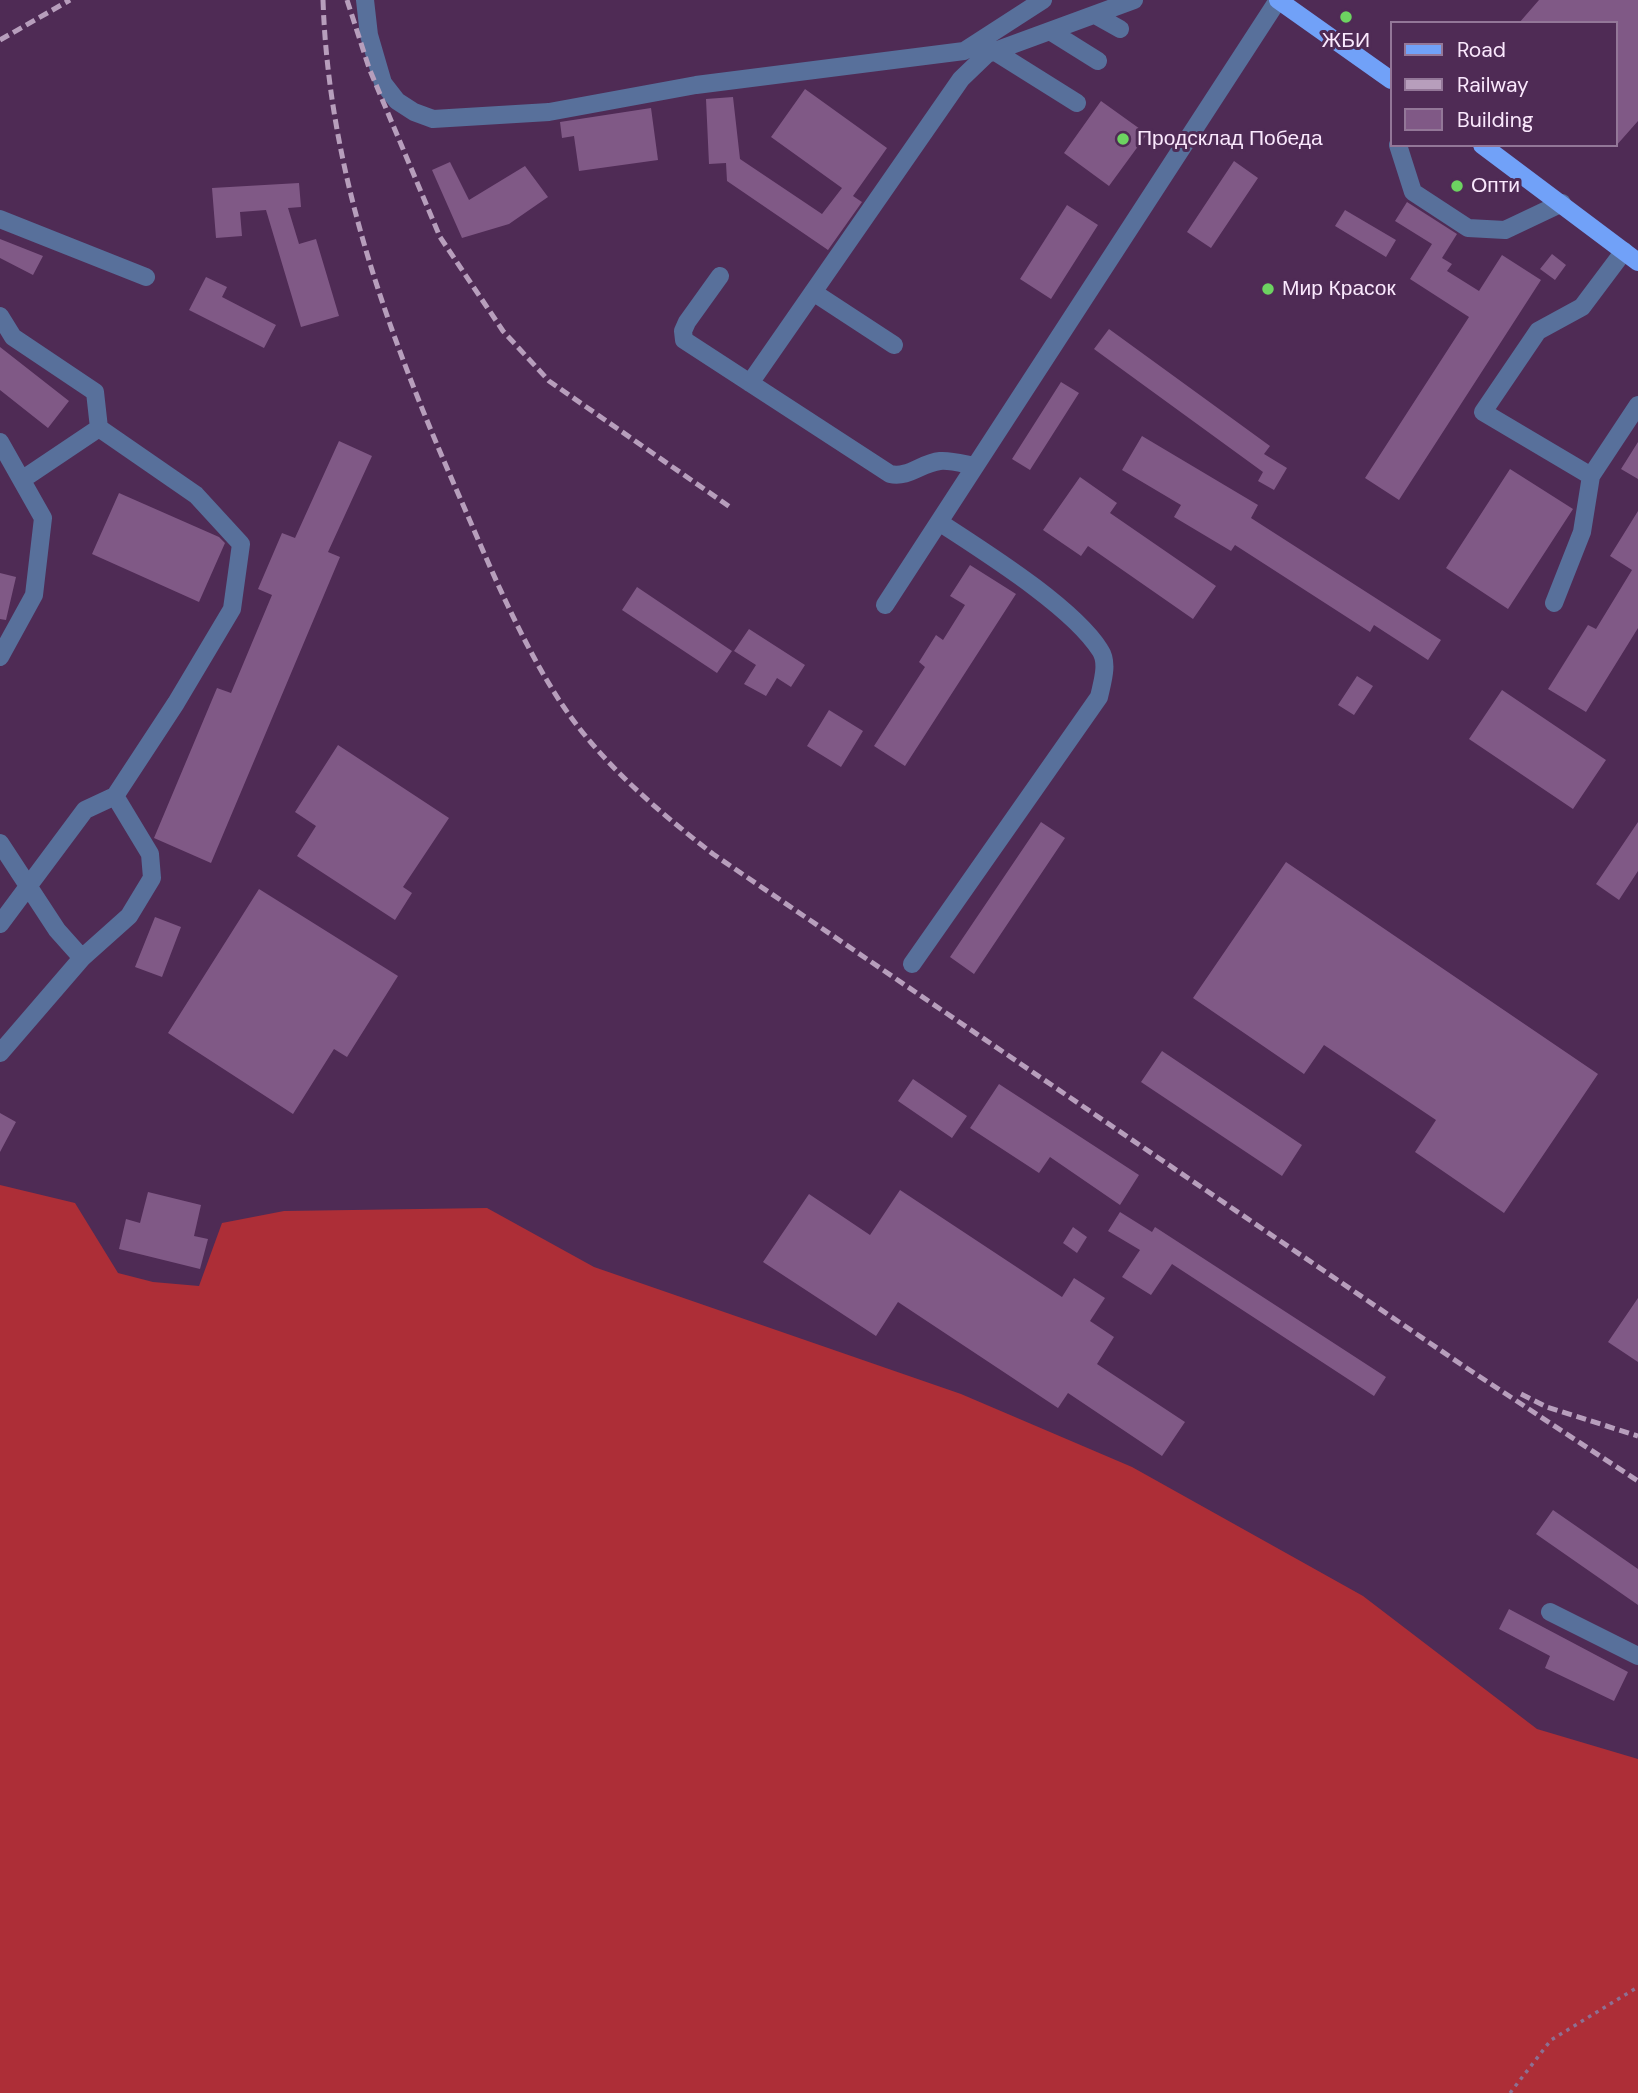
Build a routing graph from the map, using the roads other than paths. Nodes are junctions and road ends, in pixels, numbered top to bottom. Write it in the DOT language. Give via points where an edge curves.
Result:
graph roads {
  1 [pos="365,0"];
  2 [pos="1043,0"];
  3 [pos="1134,0"];
  4 [pos="1278,0"];
  5 [pos="1094,15"];
  6 [pos="1120,29"];
  7 [pos="1050,31"];
  8 [pos="994,51"];
  9 [pos="1098,61"];
  10 [pos="1390,79"];
  11 [pos="1077,103"];
  12 [pos="1399,147"];
  13 [pos="1485,147"];
  14 [pos="1562,203"];
  15 [pos="0,219"];
  16 [pos="1631,256"];
  17 [pos="720,276"];
  18 [pos="146,277"];
  19 [pos="813,292"];
  20 [pos="0,316"];
  21 [pos="894,345"];
  22 [pos="750,383"];
  23 [pos="1638,405"];
  24 [pos="99,428"];
  25 [pos="0,442"];
  26 [pos="975,466"];
  27 [pos="1591,476"];
  28 [pos="23,479"];
  29 [pos="939,522"];
  30 [pos="1554,603"];
  31 [pos="885,605"];
  32 [pos="2,646"];
  33 [pos="115,796"];
  34 [pos="0,843"];
  35 [pos="29,884"];
  36 [pos="0,924"];
  37 [pos="82,958"];
  38 [pos="912,964"];
  39 [pos="0,1052"];
  40 [pos="1550,1612"];
  41 [pos="1638,1656"];
  1 -- 2 [label="lane" via="369,35 383,83 397,101 433,119 550,112 696,85 964,51"];
  3 -- 5 [label="lane"];
  4 -- 10 [label="main road"];
  4 -- 26 [label="lane"];
  5 -- 6 [label="lane"];
  5 -- 7 [label="lane"];
  7 -- 8 [label="lane"];
  7 -- 9 [label="lane"];
  8 -- 11 [label="lane"];
  8 -- 19 [label="lane" via="961,79"];
  12 -- 14 [label="lane" via="1413,192 1468,228 1506,230"];
  13 -- 14 [label="main road"];
  14 -- 16 [label="main road"];
  15 -- 18 [label="lane"];
  16 -- 27 [label="lane" via="1582,307 1538,331 1483,412"];
  17 -- 22 [label="lane" via="687,322 684,340"];
  19 -- 21 [label="lane"];
  19 -- 22 [label="lane"];
  20 -- 24 [label="lane" via="13,337 94,392"];
  22 -- 26 [label="lane" via="890,474 900,476 942,461"];
  23 -- 27 [label="lane"];
  24 -- 28 [label="lane"];
  24 -- 33 [label="lane" via="196,495 241,544 232,609"];
  25 -- 28 [label="lane"];
  26 -- 29 [label="lane"];
  27 -- 30 [label="lane" via="1582,532"];
  28 -- 32 [label="lane" via="43,518 34,595"];
  29 -- 31 [label="lane"];
  29 -- 38 [label="lane" via="1070,617 1102,651 1105,672 1099,697"];
  33 -- 35 [label="lane" via="85,810"];
  33 -- 37 [label="lane" via="150,854 152,878 129,916"];
  34 -- 35 [label="lane"];
  35 -- 36 [label="lane"];
  35 -- 37 [label="lane" via="57,930"];
  37 -- 39 [label="lane"];
  40 -- 41 [label="lane"];
}
